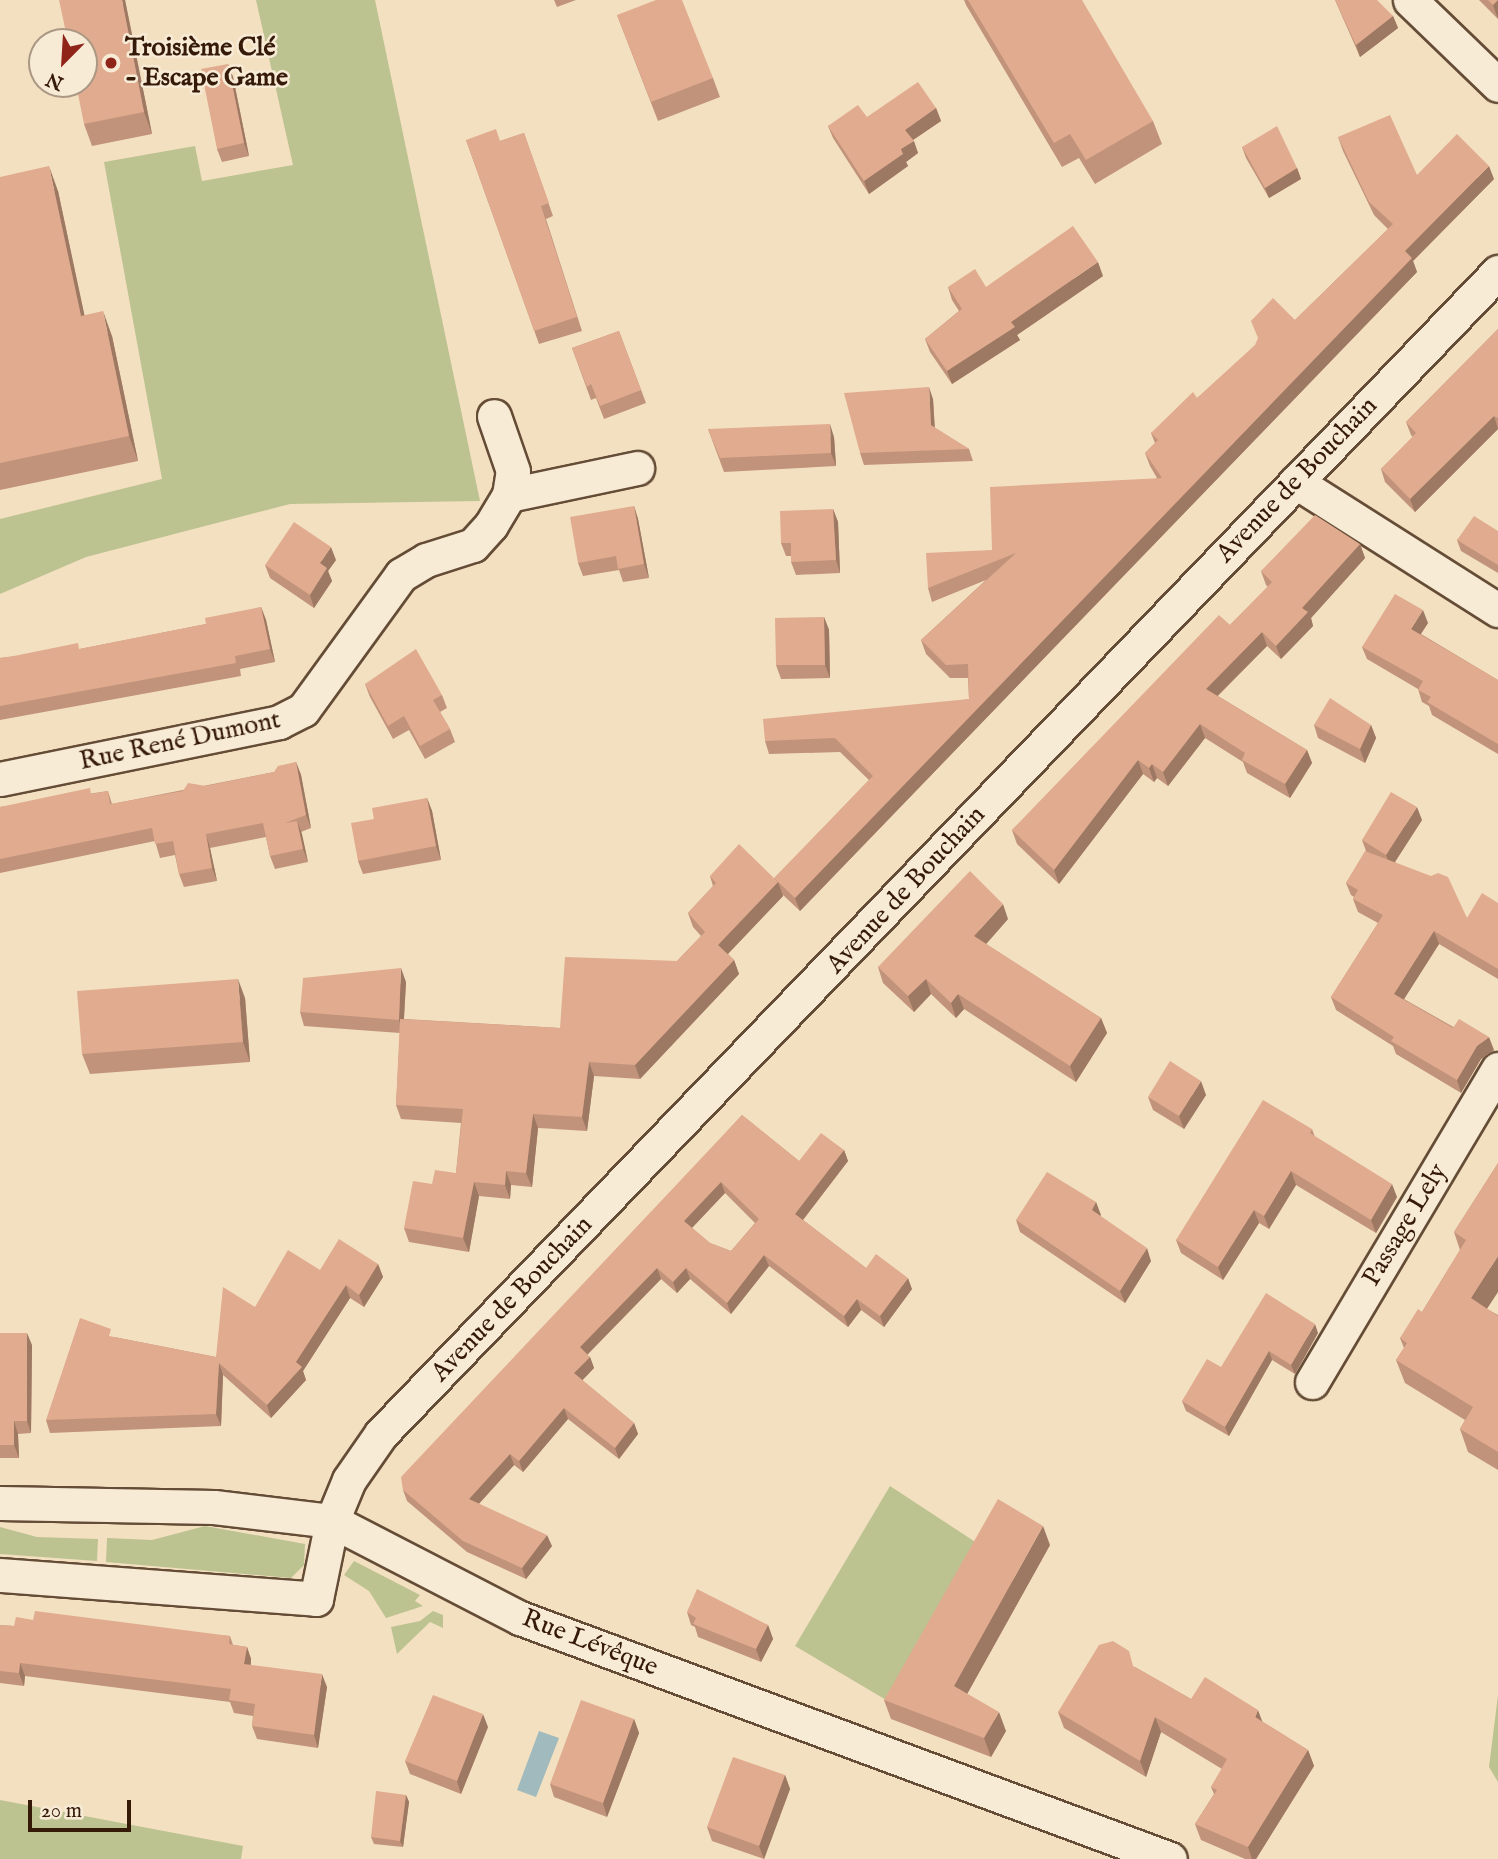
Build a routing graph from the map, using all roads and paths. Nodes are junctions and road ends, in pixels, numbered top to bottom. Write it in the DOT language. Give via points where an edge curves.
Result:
graph roads {
  1 [pos="1410,0"];
  2 [pos="1498,85"];
  3 [pos="1498,272"];
  4 [pos="494,416"];
  5 [pos="637,468"];
  6 [pos="1296,482"];
  7 [pos="509,495"];
  8 [pos="1498,610"];
  9 [pos="0,779"];
  10 [pos="1498,1069"];
  11 [pos="1312,1382"];
  12 [pos="0,1503"];
  13 [pos="332,1521"];
  14 [pos="0,1575"];
  15 [pos="1170,1859"];
  1 -- 2 [label="street"];
  3 -- 6 [label="street, Avenue de Bouchain"];
  4 -- 7 [label="street" via="513,471"];
  5 -- 7 [label="street"];
  6 -- 8 [label="street"];
  6 -- 13 [label="street, Avenue de Bouchain" via="381,1434 349,1480"];
  7 -- 9 [label="street, Rue René Dumont" via="473,545 426,560 401,575 314,698 292,717"];
  10 -- 11 [label="street, Passage Lely"];
  12 -- 13 [label="street, Rue Lévêque" via="214,1507"];
  13 -- 14 [label="street, Avenue de Bouchain" via="316,1599"];
  13 -- 15 [label="street, Rue Lévêque" via="540,1626"];
}
